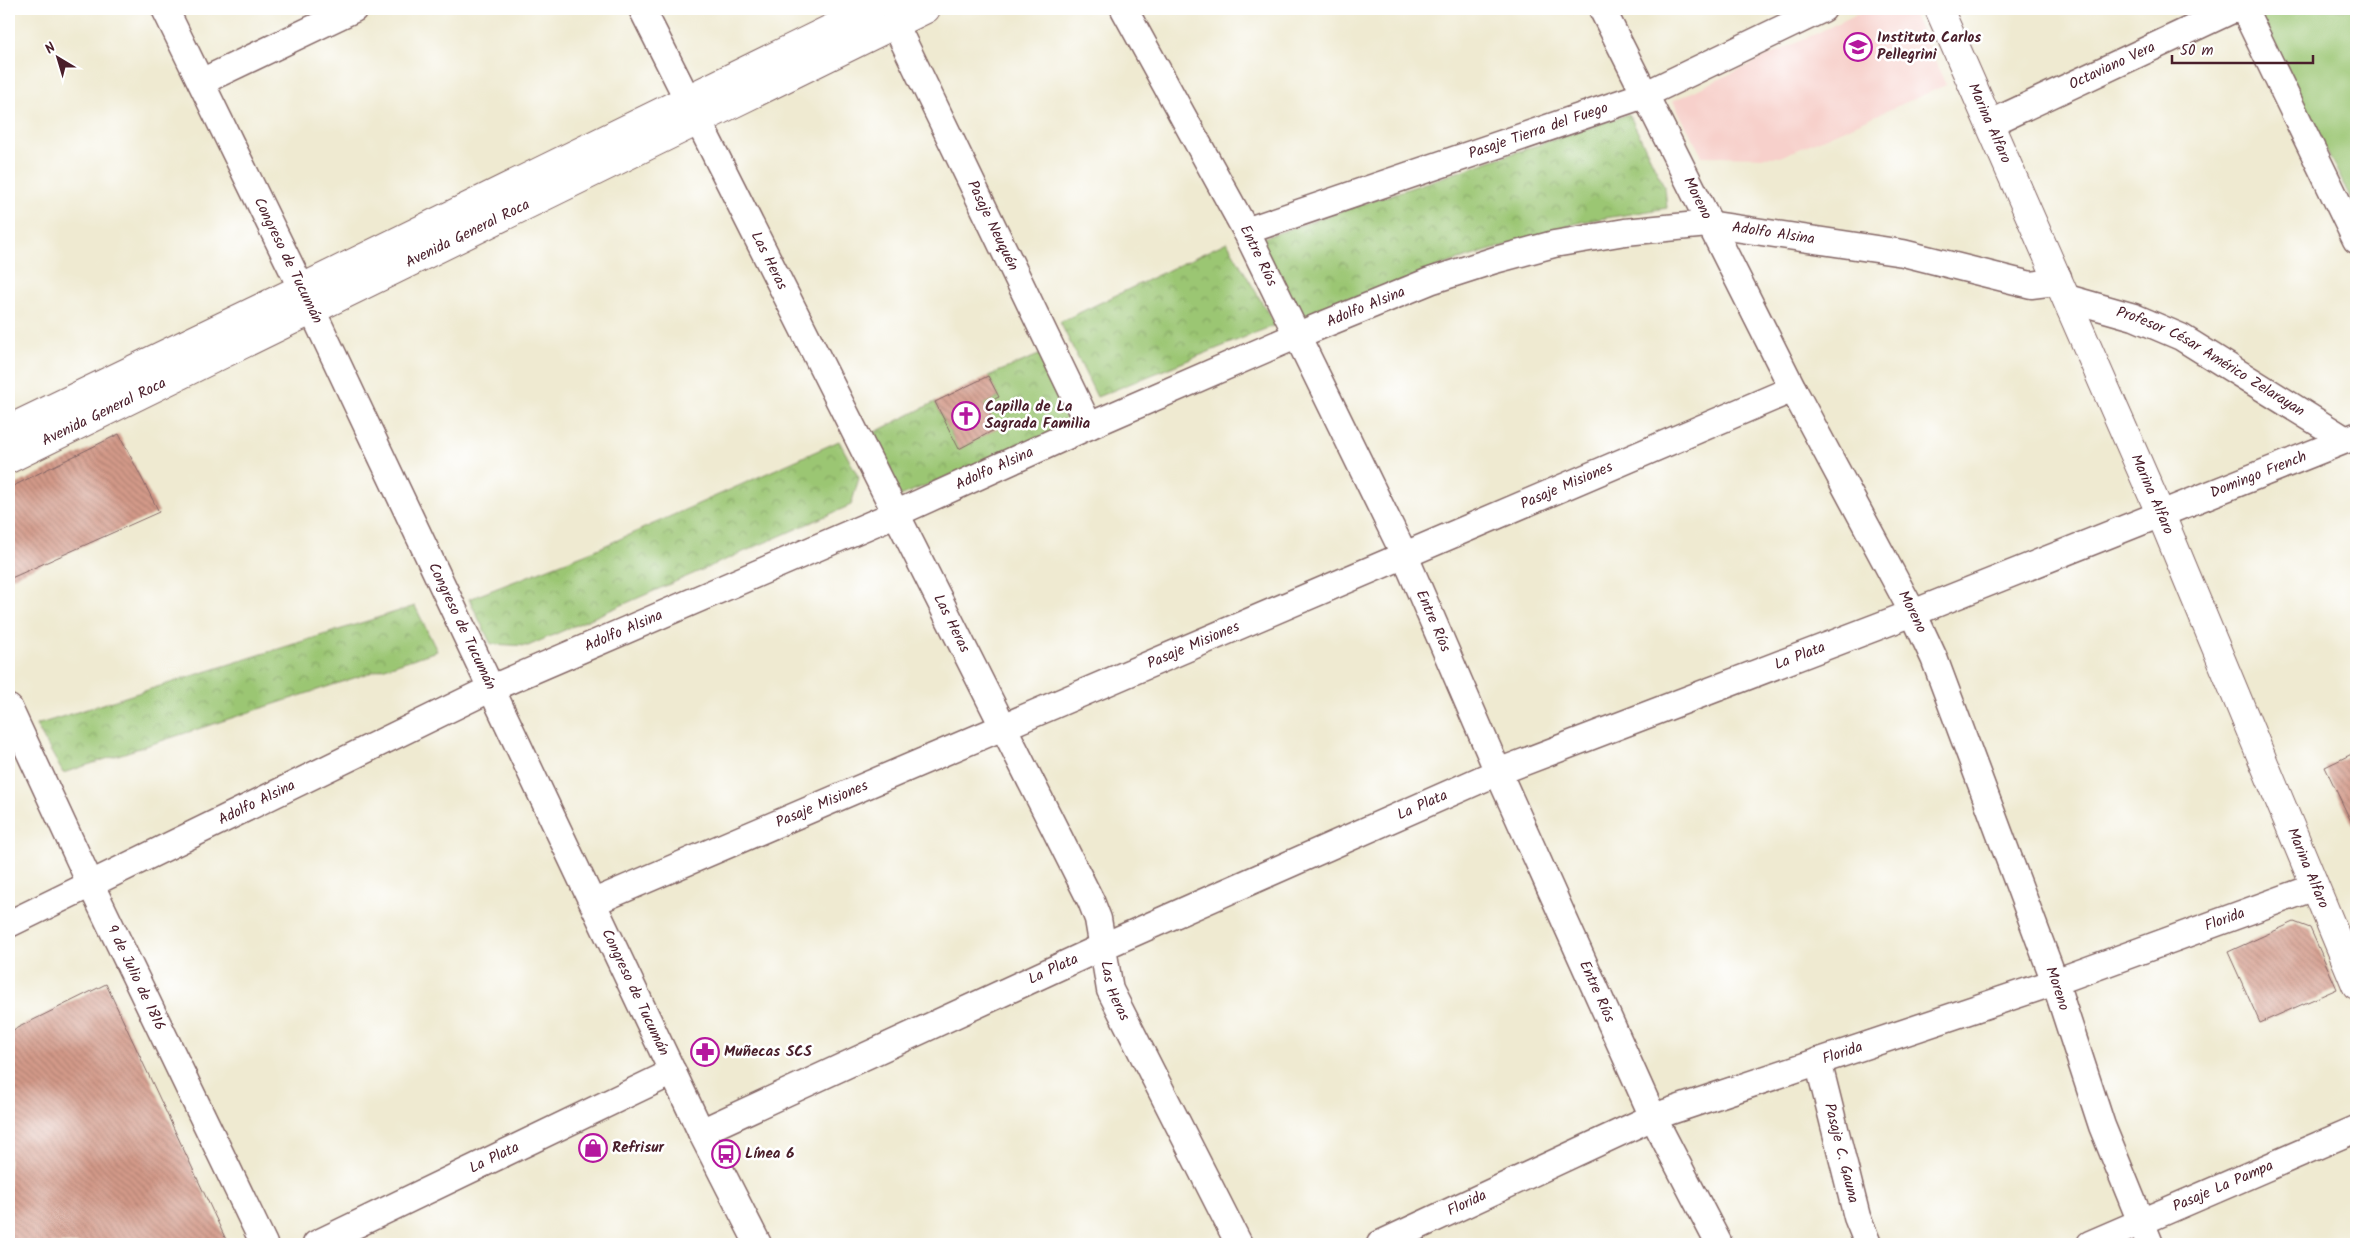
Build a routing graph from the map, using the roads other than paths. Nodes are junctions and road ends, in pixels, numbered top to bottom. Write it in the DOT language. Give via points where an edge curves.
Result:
graph roads {
  1 [pos="165,9"];
  2 [pos="354,9"];
  3 [pos="642,9"];
  4 [pos="871,9"];
  5 [pos="926,9"];
  6 [pos="1124,9"];
  7 [pos="1602,9"];
  8 [pos="1823,9"];
  9 [pos="1939,9"];
  10 [pos="2234,9"];
  11 [pos="2244,9"];
  12 [pos="895,24"];
  13 [pos="201,82"];
  14 [pos="1644,94"];
  15 [pos="692,110"];
  16 [pos="1991,123"];
  17 [pos="1708,224"];
  18 [pos="1246,231"];
  19 [pos="2356,240"];
  20 [pos="2062,287"];
  21 [pos="307,299"];
  22 [pos="1298,336"];
  23 [pos="1794,389"];
  24 [pos="1089,426"];
  25 [pos="9,429"];
  26 [pos="2351,438"];
  27 [pos="9,459"];
  28 [pos="895,514"];
  29 [pos="2161,515"];
  30 [pos="1404,554"];
  31 [pos="1913,613"];
  32 [pos="492,688"];
  33 [pos="9,708"];
  34 [pos="1004,726"];
  35 [pos="1498,772"];
  36 [pos="90,883"];
  37 [pos="2315,887"];
  38 [pos="594,902"];
  39 [pos="9,924"];
  40 [pos="1102,947"];
  41 [pos="2056,982"];
  42 [pos="2356,985"];
  43 [pos="1818,1061"];
  44 [pos="673,1072"];
  45 [pos="1652,1117"];
  46 [pos="2356,1129"];
  47 [pos="701,1132"];
  48 [pos="2146,1233"];
  49 [pos="264,1244"];
  50 [pos="316,1244"];
  51 [pos="758,1244"];
  52 [pos="1239,1244"];
  53 [pos="1380,1244"];
  54 [pos="1719,1244"];
  55 [pos="1868,1244"];
  56 [pos="2090,1244"];
  1 -- 13 [label="street, Congreso de Tucumán"];
  2 -- 13 [label="street"];
  3 -- 15 [label="street, Las Heras"];
  4 -- 15 [label="main road, Avenida General Roca"];
  5 -- 12 [label="main road, Avenida General Roca"];
  6 -- 18 [label="street, Entre Ríos"];
  7 -- 14 [label="street, Moreno"];
  8 -- 14 [label="street, Pasaje Tierra del Fuego"];
  9 -- 16 [label="main road, Marina Alfaro"];
  10 -- 16 [label="street, Octaviano Vera"];
  11 -- 19 [label="street"];
  12 -- 15 [label="main road, Avenida General Roca"];
  12 -- 24 [label="street, Pasaje Neuquén"];
  13 -- 21 [label="street, Congreso de Tucumán"];
  14 -- 17 [label="street, Moreno"];
  14 -- 18 [label="street, Pasaje Tierra del Fuego"];
  15 -- 21 [label="main road, Avenida General Roca"];
  15 -- 28 [label="street, Las Heras"];
  16 -- 20 [label="main road, Marina Alfaro"];
  17 -- 20 [label="street, Adolfo Alsina" via="1903,253 2031,285 2047,283"];
  17 -- 22 [label="street, Adolfo Alsina" via="1625,232 1554,244 1495,260 1430,281"];
  17 -- 23 [label="street, Moreno"];
  18 -- 22 [label="street, Entre Ríos"];
  20 -- 26 [label="street, Profesor César Américo Zelarayan" via="2181,337"];
  20 -- 29 [label="main road, Marina Alfaro"];
  21 -- 25 [label="main road, Avenida General Roca"];
  21 -- 27 [label="main road, Avenida General Roca"];
  21 -- 32 [label="street, Congreso de Tucumán"];
  22 -- 24 [label="street, Adolfo Alsina"];
  22 -- 30 [label="street, Entre Ríos"];
  23 -- 30 [label="street, Pasaje Misiones"];
  23 -- 31 [label="street, Moreno"];
  24 -- 28 [label="street, Adolfo Alsina"];
  26 -- 29 [label="street, Domingo French"];
  28 -- 32 [label="street, Adolfo Alsina"];
  28 -- 34 [label="street, Las Heras"];
  29 -- 31 [label="street, La Plata"];
  29 -- 37 [label="main road, Marina Alfaro"];
  30 -- 34 [label="street, Pasaje Misiones"];
  30 -- 35 [label="street, Entre Ríos"];
  31 -- 35 [label="street, La Plata"];
  31 -- 41 [label="street, Moreno" via="1934,658"];
  32 -- 36 [label="street, Adolfo Alsina"];
  32 -- 38 [label="street, Congreso de Tucumán"];
  33 -- 36 [label="street, 9 de Julio de 1816"];
  34 -- 38 [label="street, Pasaje Misiones"];
  34 -- 40 [label="street, Las Heras" via="1091,901 1098,919"];
  35 -- 40 [label="street, La Plata"];
  35 -- 45 [label="street, Entre Ríos"];
  36 -- 39 [label="street, Adolfo Alsina"];
  36 -- 49 [label="street, 9 de Julio de 1816"];
  37 -- 41 [label="street, Florida"];
  37 -- 42 [label="main road, Marina Alfaro"];
  38 -- 44 [label="street, Congreso de Tucumán"];
  40 -- 47 [label="street, La Plata"];
  40 -- 52 [label="street, Las Heras" via="1110,990"];
  41 -- 43 [label="street, Florida"];
  41 -- 48 [label="street, Moreno" via="2102,1126"];
  43 -- 45 [label="street, Florida"];
  43 -- 55 [label="street, Pasaje C. Gauna" via="1857,1217"];
  44 -- 47 [label="street, Congreso de Tucumán"];
  44 -- 50 [label="street, La Plata"];
  45 -- 53 [label="street, Florida"];
  45 -- 54 [label="street, Entre Ríos"];
  46 -- 48 [label="street, Pasaje La Pampa"];
  47 -- 51 [label="street, Congreso de Tucumán"];
  48 -- 56 [label="street, Pasaje La Pampa"];
}
